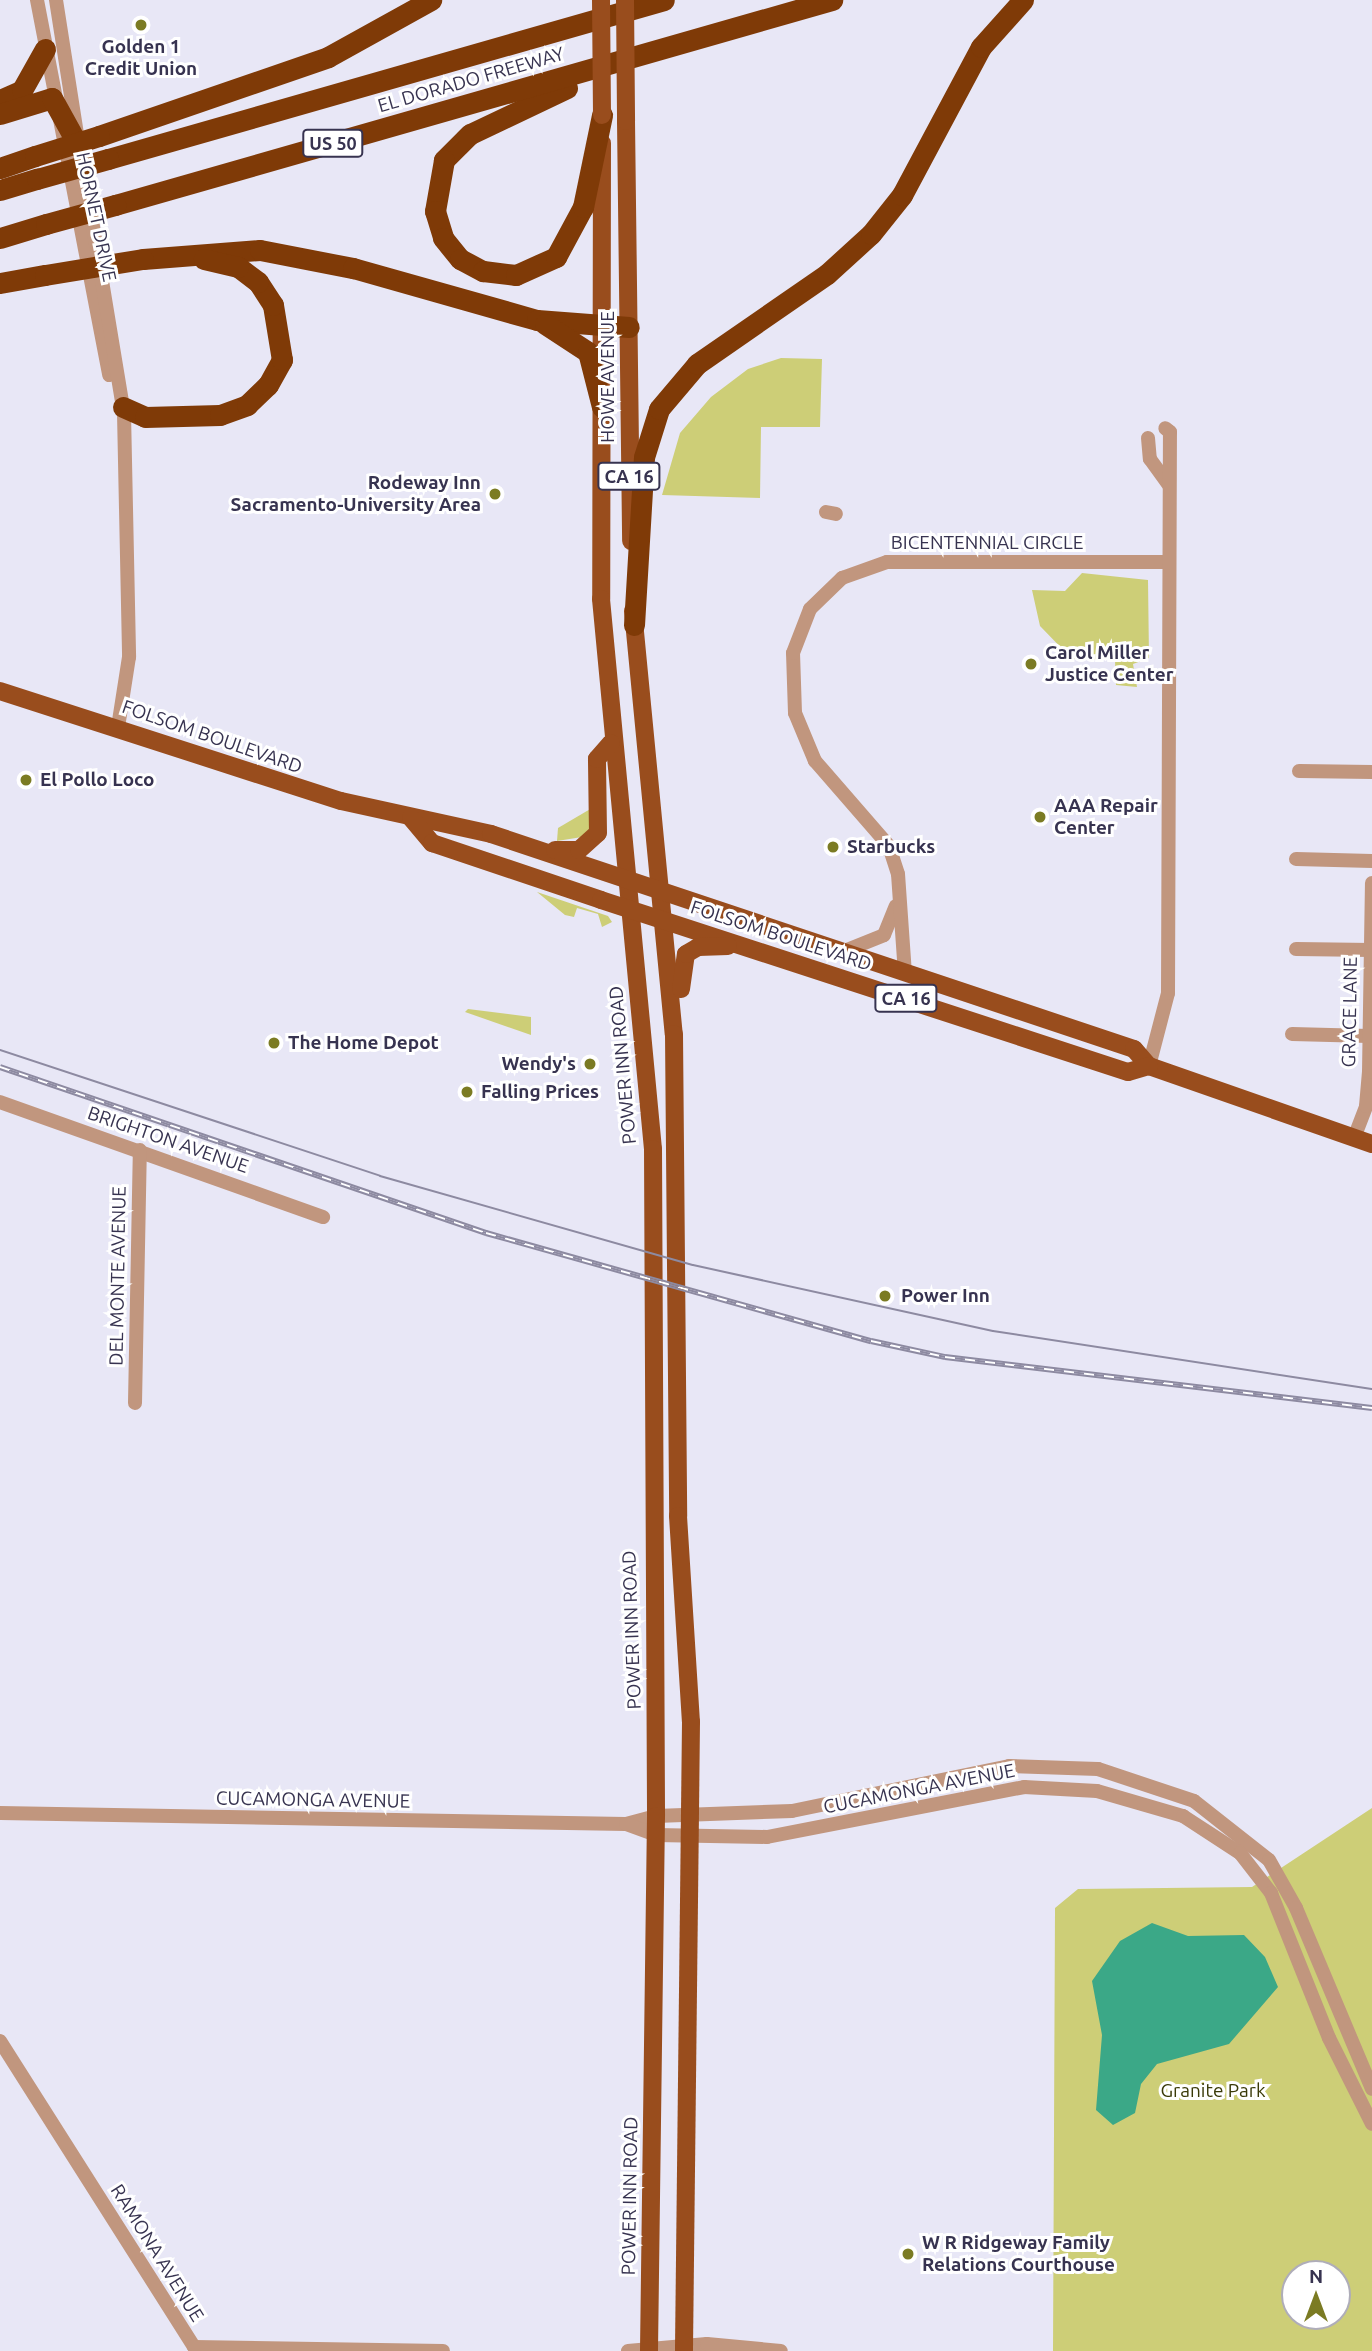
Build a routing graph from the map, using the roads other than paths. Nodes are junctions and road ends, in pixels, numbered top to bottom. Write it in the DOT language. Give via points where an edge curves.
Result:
graph roads {
  1 [pos="37,0"];
  2 [pos="57,0"];
  3 [pos="431,0"];
  4 [pos="601,0"];
  5 [pos="832,0"];
  6 [pos="1023,0"];
  7 [pos="648,1"];
  8 [pos="46,49"];
  9 [pos="653,52"];
  10 [pos="52,98"];
  11 [pos="0,100"];
  12 [pos="0,114"];
  13 [pos="602,115"];
  14 [pos="79,147"];
  15 [pos="0,168"];
  16 [pos="0,190"];
  17 [pos="0,238"];
  18 [pos="153,257"];
  19 [pos="0,282"];
  20 [pos="537,320"];
  21 [pos="602,325"];
  22 [pos="629,327"];
  23 [pos="123,407"];
  24 [pos="602,407"];
  25 [pos="1165,428"];
  26 [pos="123,442"];
  27 [pos="1170,446"];
  28 [pos="1168,485"];
  29 [pos="1165,562"];
  30 [pos="634,625"];
  31 [pos="0,691"];
  32 [pos="118,727"];
  33 [pos="611,743"];
  34 [pos="1299,771"];
  35 [pos="1372,772"];
  36 [pos="411,818"];
  37 [pos="536,849"];
  38 [pos="1296,859"];
  39 [pos="1372,861"];
  40 [pos="626,879"];
  41 [pos="1372,883"];
  42 [pos="660,891"];
  43 [pos="900,891"];
  44 [pos="629,909"];
  45 [pos="663,920"];
  46 [pos="744,946"];
  47 [pos="1296,949"];
  48 [pos="1371,950"];
  49 [pos="842,952"];
  50 [pos="905,974"];
  51 [pos="1371,984"];
  52 [pos="674,1034"];
  53 [pos="1292,1034"];
  54 [pos="1369,1036"];
  55 [pos="1149,1066"];
  56 [pos="0,1101"];
  57 [pos="1354,1138"];
  58 [pos="1372,1144"];
  59 [pos="140,1150"];
  60 [pos="323,1217"];
  61 [pos="135,1403"];
  62 [pos="0,1814"];
  63 [pos="656,1816"];
  64 [pos="690,1816"];
  65 [pos="626,1824"];
  66 [pos="656,1835"];
  67 [pos="690,1837"];
  68 [pos="0,2041"];
  69 [pos="1372,2089"];
  70 [pos="1372,2124"];
  71 [pos="649,2348"];
  72 [pos="685,2348"];
  73 [pos="443,2351"];
  74 [pos="628,2351"];
  75 [pos="781,2351"];
  1 -- 8 [label="street, HORNET DRIVE"];
  2 -- 14 [label="street, HORNET DRIVE"];
  3 -- 15 [label="highway, bridge" via="328,57"];
  4 -- 13 [label="main road, HOWE AVENUE / CA 16, bridge"];
  5 -- 9 [label="highway, EL DORADO FREEWAY / US 50"];
  6 -- 30 [label="highway" via="981,47 902,195 871,234 827,274 698,364 659,409 644,457"];
  7 -- 16 [label="highway, EL DORADO FREEWAY / US 50, bridge"];
  7 -- 22 [label="main road, HOWE AVENUE / CA 16, bridge" via="626,121"];
  8 -- 10 [label="street, HORNET DRIVE"];
  8 -- 11 [label="highway" via="22,90"];
  9 -- 13 [label="highway" via="516,110 452,149 436,183 435,211 443,239 460,259 483,271 516,275 556,257 583,207"];
  9 -- 17 [label="highway, EL DORADO FREEWAY / US 50, bridge"];
  10 -- 12 [label="highway"];
  10 -- 14 [label="highway"];
  10 -- 26 [label="street, HORNET DRIVE"];
  13 -- 21 [label="main road, HOWE AVENUE / CA 16"];
  14 -- 23 [label="street, HORNET DRIVE"];
  18 -- 19 [label="highway, bridge"];
  18 -- 20 [label="highway" via="247,250 301,256"];
  18 -- 23 [label="highway" via="227,262 258,282 273,305 282,360 254,398 220,415 145,417"];
  20 -- 21 [label="highway"];
  20 -- 24 [label="highway" via="588,352"];
  21 -- 22 [label="highway"];
  21 -- 24 [label="main road, HOWE AVENUE / CA 16"];
  22 -- 30 [label="main road, HOWE AVENUE / CA 16"];
  23 -- 26 [label="street, HORNET DRIVE"];
  24 -- 33 [label="main road, HOWE AVENUE / CA 16" via="601,599"];
  25 -- 27 [label="street"];
  26 -- 32 [label="street, HORNET DRIVE" via="129,657"];
  27 -- 28 [label="street"];
  27 -- 28 [label="street" via="1148,443"];
  28 -- 29 [label="street"];
  29 -- 43 [label="street, BICENTENNIAL CIRCLE" via="887,562 853,571 817,601 793,653 794,713 819,767 881,831"];
  29 -- 55 [label="street" via="1168,993"];
  30 -- 42 [label="main road, HOWE AVENUE / CA 16"];
  31 -- 32 [label="main road, FOLSOM BOULEVARD"];
  32 -- 36 [label="main road, FOLSOM BOULEVARD" via="285,784"];
  33 -- 37 [label="main road" via="597,758 598,833 579,850"];
  33 -- 40 [label="main road, HOWE AVENUE / CA 16"];
  34 -- 35 [label="street"];
  36 -- 37 [label="main road, FOLSOM BOULEVARD" via="443,820"];
  36 -- 44 [label="main road, FOLSOM BOULEVARD" via="432,843"];
  37 -- 40 [label="main road, FOLSOM BOULEVARD"];
  38 -- 39 [label="street"];
  40 -- 42 [label="main road, FOLSOM BOULEVARD"];
  40 -- 44 [label="main road, HOWE AVENUE / CA 16"];
  41 -- 48 [label="street, GRACE LANE"];
  42 -- 45 [label="main road, HOWE AVENUE"];
  42 -- 49 [label="main road, FOLSOM BOULEVARD / CA 16"];
  43 -- 49 [label="street" via="884,934"];
  43 -- 50 [label="street, BICENTENNIAL CIRCLE"];
  44 -- 45 [label="main road, FOLSOM BOULEVARD / CA 16"];
  44 -- 63 [label="main road, POWER INN ROAD" via="653,1149"];
  45 -- 46 [label="main road, FOLSOM BOULEVARD / CA 16"];
  45 -- 52 [label="main road"];
  46 -- 52 [label="main road" via="705,946 686,954 680,967 683,1025"];
  46 -- 55 [label="main road, FOLSOM BOULEVARD / CA 16" via="1128,1072"];
  47 -- 48 [label="street"];
  48 -- 51 [label="street, GRACE LANE"];
  49 -- 50 [label="main road, FOLSOM BOULEVARD / CA 16"];
  50 -- 55 [label="main road, FOLSOM BOULEVARD / CA 16" via="1134,1049"];
  51 -- 54 [label="street, GRACE LANE"];
  52 -- 64 [label="main road" via="678,1516 689,1660"];
  53 -- 54 [label="street"];
  54 -- 57 [label="street, GRACE LANE" via="1366,1106"];
  55 -- 57 [label="main road, FOLSOM BOULEVARD / CA 16"];
  56 -- 59 [label="street, BRIGHTON AVENUE"];
  57 -- 58 [label="main road, FOLSOM BOULEVARD / CA 16"];
  59 -- 60 [label="street, BRIGHTON AVENUE"];
  59 -- 61 [label="street, DEL MONTE AVENUE"];
  62 -- 65 [label="street, CUCAMONGA AVENUE"];
  63 -- 64 [label="street, CUCAMONGA AVENUE"];
  63 -- 65 [label="street, CUCAMONGA AVENUE"];
  63 -- 66 [label="main road, POWER INN ROAD"];
  64 -- 67 [label="main road"];
  64 -- 69 [label="street, CUCAMONGA AVENUE" via="792,1811 1023,1765 1098,1769 1163,1787 1224,1820 1269,1860 1296,1908"];
  65 -- 66 [label="street, CUCAMONGA AVENUE"];
  66 -- 67 [label="street, CUCAMONGA AVENUE"];
  66 -- 71 [label="main road, POWER INN ROAD"];
  67 -- 70 [label="street, CUCAMONGA AVENUE" via="796,1833 1024,1787 1108,1793 1183,1816 1226,1840 1264,1881"];
  67 -- 72 [label="main road"];
  68 -- 73 [label="street, RAMONA AVENUE" via="194,2347"];
  71 -- 72 [label="street"];
  71 -- 74 [label="street"];
  72 -- 75 [label="street"];
}
